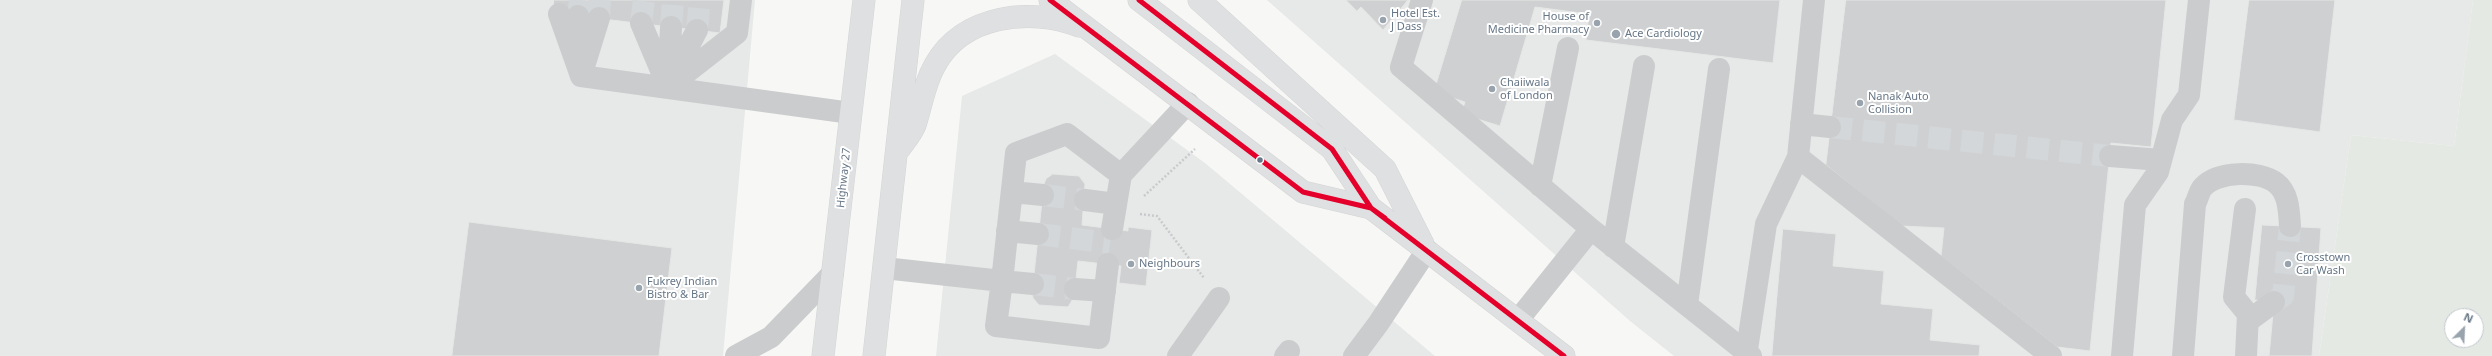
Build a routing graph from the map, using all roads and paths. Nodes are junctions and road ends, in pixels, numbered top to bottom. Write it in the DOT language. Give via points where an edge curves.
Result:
graph roads {
  1 [pos="741,0"];
  2 [pos="863,0"];
  3 [pos="914,0"];
  4 [pos="1050,0"];
  5 [pos="1139,0"];
  6 [pos="1199,0"];
  7 [pos="1422,0"];
  8 [pos="1814,0"];
  9 [pos="2198,0"];
  10 [pos="641,24"];
  11 [pos="671,27"];
  12 [pos="697,30"];
  13 [pos="1089,30"];
  14 [pos="1568,48"];
  15 [pos="1644,66"];
  16 [pos="1719,69"];
  17 [pos="581,76"];
  18 [pos="668,86"];
  19 [pos="1188,103"];
  20 [pos="851,113"];
  21 [pos="1801,124"];
  22 [pos="1830,127"];
  23 [pos="1195,149"];
  24 [pos="896,154"];
  25 [pos="2110,156"];
  26 [pos="1798,157"];
  27 [pos="2161,160"];
  28 [pos="1121,175"];
  29 [pos="1540,186"];
  30 [pos="1012,192"];
  31 [pos="1043,195"];
  32 [pos="1085,200"];
  33 [pos="1139,202"];
  34 [pos="1126,208"];
  35 [pos="1371,208"];
  36 [pos="2245,209"];
  37 [pos="2290,226"];
  38 [pos="1112,229"];
  39 [pos="1591,229"];
  40 [pos="1008,231"];
  41 [pos="1038,234"];
  42 [pos="1613,246"];
  43 [pos="1427,250"];
  44 [pos="1108,264"];
  45 [pos="884,268"];
  46 [pos="833,273"];
  47 [pos="1002,281"];
  48 [pos="1033,284"];
  49 [pos="1075,289"];
  50 [pos="1105,291"];
  51 [pos="1219,298"];
  52 [pos="2274,302"];
  53 [pos="1687,305"];
  54 [pos="1518,320"];
  55 [pos="2248,321"];
  56 [pos="1748,355"];
  57 [pos="736,356"];
  58 [pos="823,356"];
  59 [pos="874,356"];
  60 [pos="1178,356"];
  61 [pos="1354,356"];
  62 [pos="1564,356"];
  63 [pos="2051,356"];
  64 [pos="2122,356"];
  65 [pos="2183,356"];
  66 [pos="2246,356"];
  1 -- 18 [label="lane" via="737,33"];
  2 -- 20 [label="main road, Highway 27"];
  3 -- 24 [label="main road"];
  4 -- 13 [label="main road"];
  5 -- 35 [label="main road" via="1332,149"];
  6 -- 43 [label="main road" via="1385,169"];
  7 -- 29 [label="lane" via="1401,67"];
  8 -- 21 [label="lane"];
  9 -- 27 [label="lane" via="2189,94 2172,120"];
  10 -- 18 [label="lane"];
  11 -- 18 [label="lane"];
  12 -- 18 [label="lane"];
  13 -- 19 [label="main road"];
  13 -- 24 [label="main road" via="1055,19 1025,16 991,20 972,28 951,44 936,63 924,88 914,126"];
  14 -- 29 [label="lane"];
  15 -- 42 [label="lane"];
  16 -- 53 [label="lane"];
  17 -- 17 [label="lane" via="578,16"];
  17 -- 18 [label="lane"];
  18 -- 20 [label="lane"];
  19 -- 28 [label="lane"];
  19 -- 35 [label="main road" via="1303,192"];
  20 -- 46 [label="main road, Highway 27"];
  21 -- 22 [label="lane"];
  21 -- 26 [label="lane"];
  23 -- 33 [label="path"];
  24 -- 45 [label="main road"];
  25 -- 27 [label="lane"];
  26 -- 56 [label="lane" via="1766,224"];
  26 -- 63 [label="lane"];
  27 -- 64 [label="lane" via="2158,172 2135,205"];
  28 -- 30 [label="lane" via="1067,134 1016,153"];
  28 -- 34 [label="lane"];
  29 -- 39 [label="lane"];
  30 -- 31 [label="lane"];
  30 -- 40 [label="lane"];
  32 -- 34 [label="lane"];
  34 -- 38 [label="lane"];
  34 -- 51 [label="path" via="1157,216"];
  35 -- 43 [label="main road"];
  36 -- 55 [label="lane" via="2234,297 2248,314"];
  37 -- 65 [label="lane" via="2289,204 2276,183 2255,175 2233,174 2216,178 2203,187 2195,204"];
  39 -- 42 [label="lane"];
  39 -- 54 [label="lane"];
  40 -- 41 [label="lane"];
  40 -- 47 [label="lane"];
  42 -- 53 [label="lane"];
  43 -- 54 [label="main road"];
  43 -- 61 [label="lane"];
  44 -- 50 [label="lane"];
  45 -- 47 [label="lane"];
  45 -- 59 [label="main road"];
  46 -- 57 [label="lane" via="771,337"];
  46 -- 58 [label="main road, Highway 27"];
  47 -- 48 [label="lane"];
  47 -- 50 [label="lane" via="996,326 1099,338"];
  49 -- 50 [label="lane"];
  51 -- 60 [label="lane"];
  52 -- 55 [label="lane"];
  53 -- 56 [label="lane"];
  54 -- 62 [label="main road"];
  55 -- 66 [label="lane"];
}
